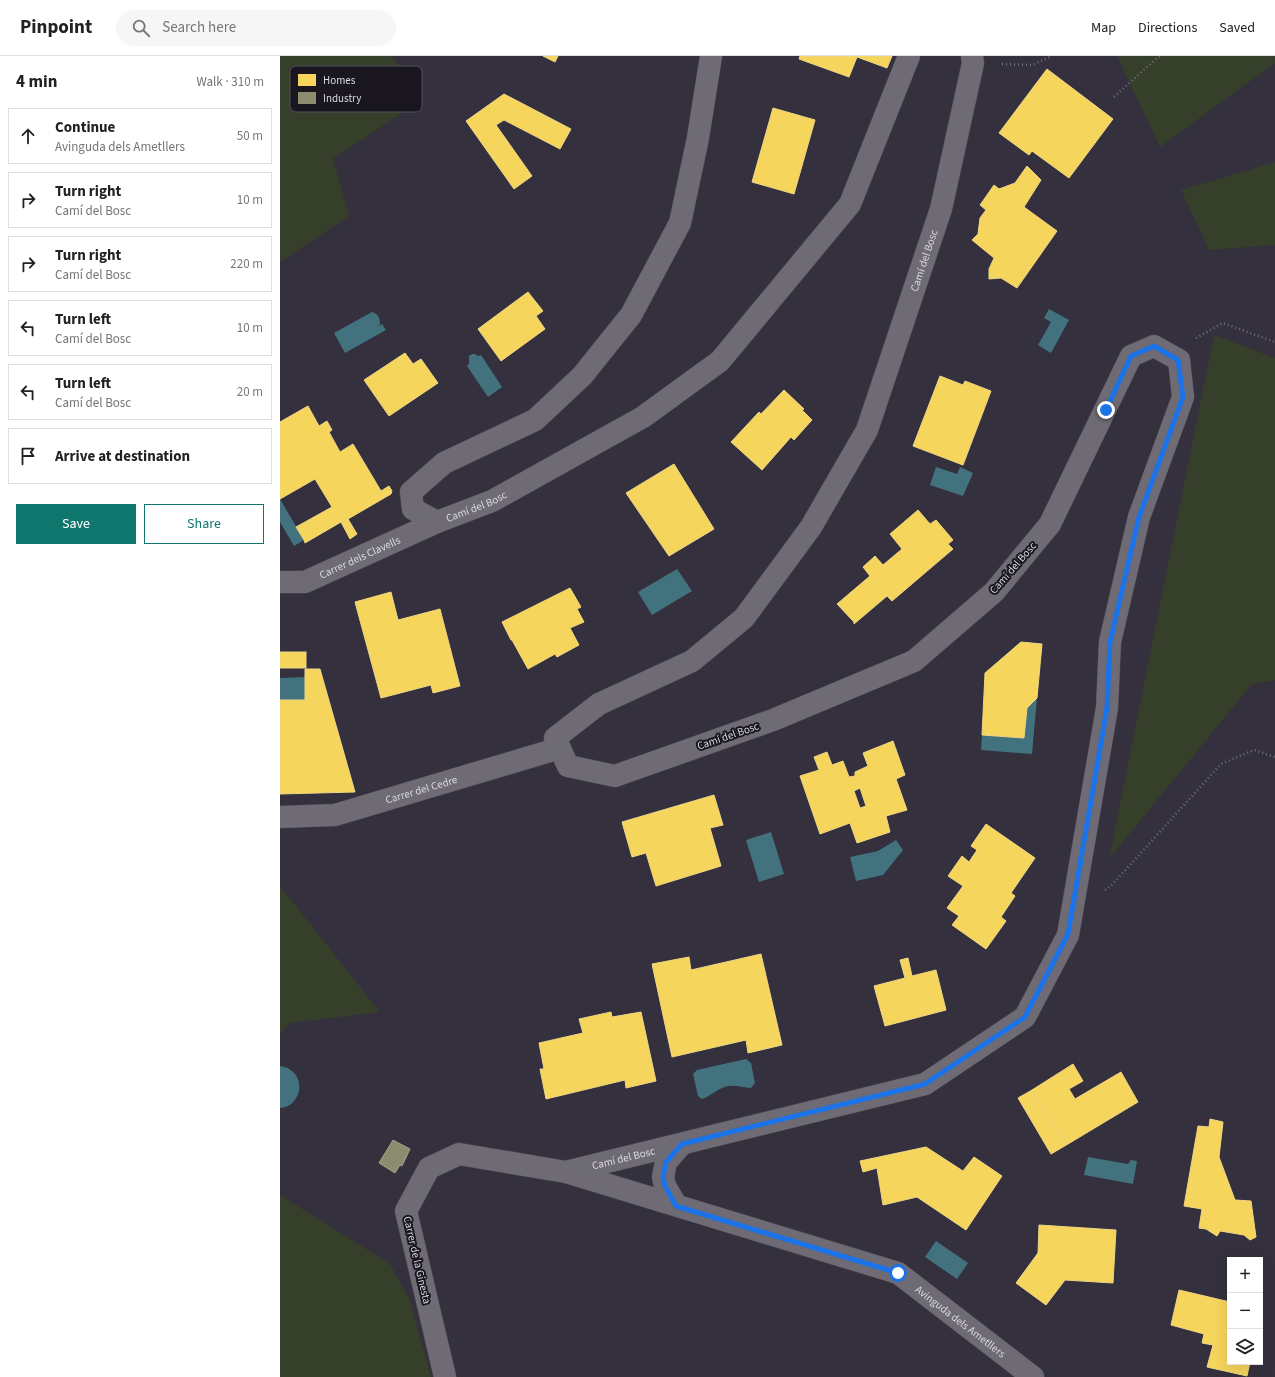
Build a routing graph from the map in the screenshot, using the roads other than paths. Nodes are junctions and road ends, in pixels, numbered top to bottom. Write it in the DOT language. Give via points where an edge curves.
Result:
graph roads {
  1 [pos="711,56"];
  2 [pos="909,56"];
  3 [pos="973,60"];
  4 [pos="437,522"];
  5 [pos="280,582"];
  6 [pos="560,748"];
  7 [pos="280,817"];
  8 [pos="682,1144"];
  9 [pos="566,1172"];
  10 [pos="676,1206"];
  11 [pos="445,1377"];
  12 [pos="1033,1377"];
  1 -- 4 [label="street, Camí del Bosc" via="698,138 680,223 631,315 582,376 535,420 444,463 411,492 413,509"];
  2 -- 4 [label="street, Camí del Bosc" via="850,204 720,361 643,417 492,501"];
  3 -- 6 [label="street, Camí del Bosc" via="941,209 867,430 811,527 744,618 692,661 599,704 555,738"];
  4 -- 5 [label="street, Carrer dels Clavells" via="304,582"];
  6 -- 7 [label="street, Carrer del Cedre" via="335,815"];
  6 -- 8 [label="street, Camí del Bosc" via="568,766 615,776 774,720 914,661 994,592 1050,524 1131,356 1154,346 1178,360 1183,397 1139,517 1110,642 1107,708 1068,934 1025,1017 925,1084"];
  8 -- 9 [label="street, Camí del Bosc"];
  8 -- 10 [label="street, Camí del Bosc" via="666,1162 663,1177"];
  9 -- 10 [label="street, Avinguda dels Ametllers"];
  9 -- 11 [label="street, Carrer de la Ginesta" via="459,1154 428,1168 406,1211"];
  10 -- 12 [label="street, Avinguda dels Ametllers" via="898,1273"];
}
